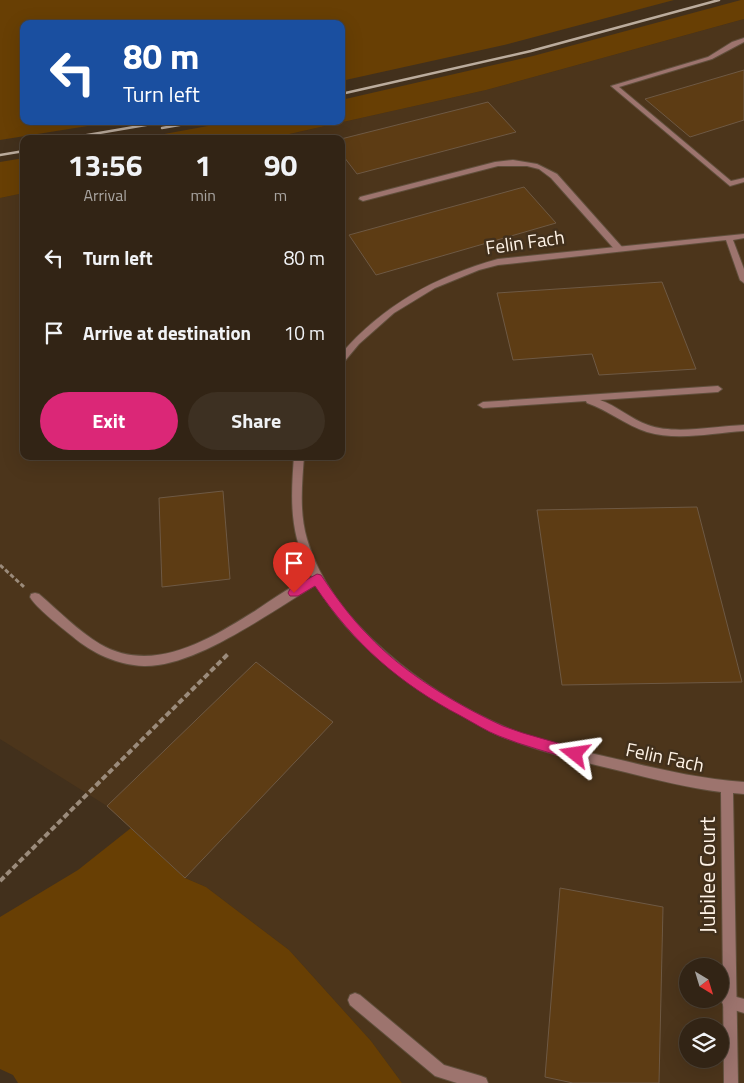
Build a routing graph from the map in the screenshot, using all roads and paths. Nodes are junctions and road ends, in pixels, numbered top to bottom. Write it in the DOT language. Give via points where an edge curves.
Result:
graph roads {
  1 [pos="744,40"];
  2 [pos="744,180"];
  3 [pos="363,200"];
  4 [pos="744,236"];
  5 [pos="729,239"];
  6 [pos="619,248"];
  7 [pos="744,280"];
  8 [pos="345,346"];
  9 [pos="350,348"];
  10 [pos="345,355"];
  11 [pos="718,389"];
  12 [pos="576,399"];
  13 [pos="483,405"];
  14 [pos="744,428"];
  15 [pos="298,460"];
  16 [pos="0,565"];
  17 [pos="317,579"];
  18 [pos="35,597"];
  19 [pos="233,649"];
  20 [pos="728,787"];
  21 [pos="744,788"];
  22 [pos="0,881"];
  23 [pos="729,958"];
  24 [pos="355,1000"];
  25 [pos="729,1002"];
  26 [pos="744,1006"];
  27 [pos="481,1083"];
  28 [pos="731,1083"];
  1 -- 2 [label="street" via="710,58 614,86 730,184"];
  3 -- 6 [label="street" via="498,164 526,164 554,176"];
  4 -- 5 [label="street, Felin Fach"];
  5 -- 6 [label="street, Felin Fach"];
  5 -- 7 [label="street"];
  6 -- 9 [label="street, Felin Fach" via="498,262 456,274 392,310"];
  8 -- 9 [label="street"];
  9 -- 10 [label="street, Felin Fach"];
  11 -- 12 [label="street"];
  12 -- 13 [label="street"];
  12 -- 14 [label="street" via="605,404 650,429 670,432"];
  15 -- 17 [label="street, Felin Fach" via="298,515 304,548"];
  16 -- 18 [label="path"];
  17 -- 18 [label="street" via="219,638 180,656 162,660 125,659 107,653 91,644"];
  17 -- 20 [label="street, Felin Fach" via="364,640 399,671 446,702 501,731 590,759"];
  19 -- 22 [label="path"];
  20 -- 21 [label="street, Felin Fach"];
  20 -- 23 [label="street, Jubilee Court"];
  24 -- 27 [label="street" via="440,1071"];
  25 -- 26 [label="street"];
  25 -- 28 [label="street, Jubilee Court"];
}
